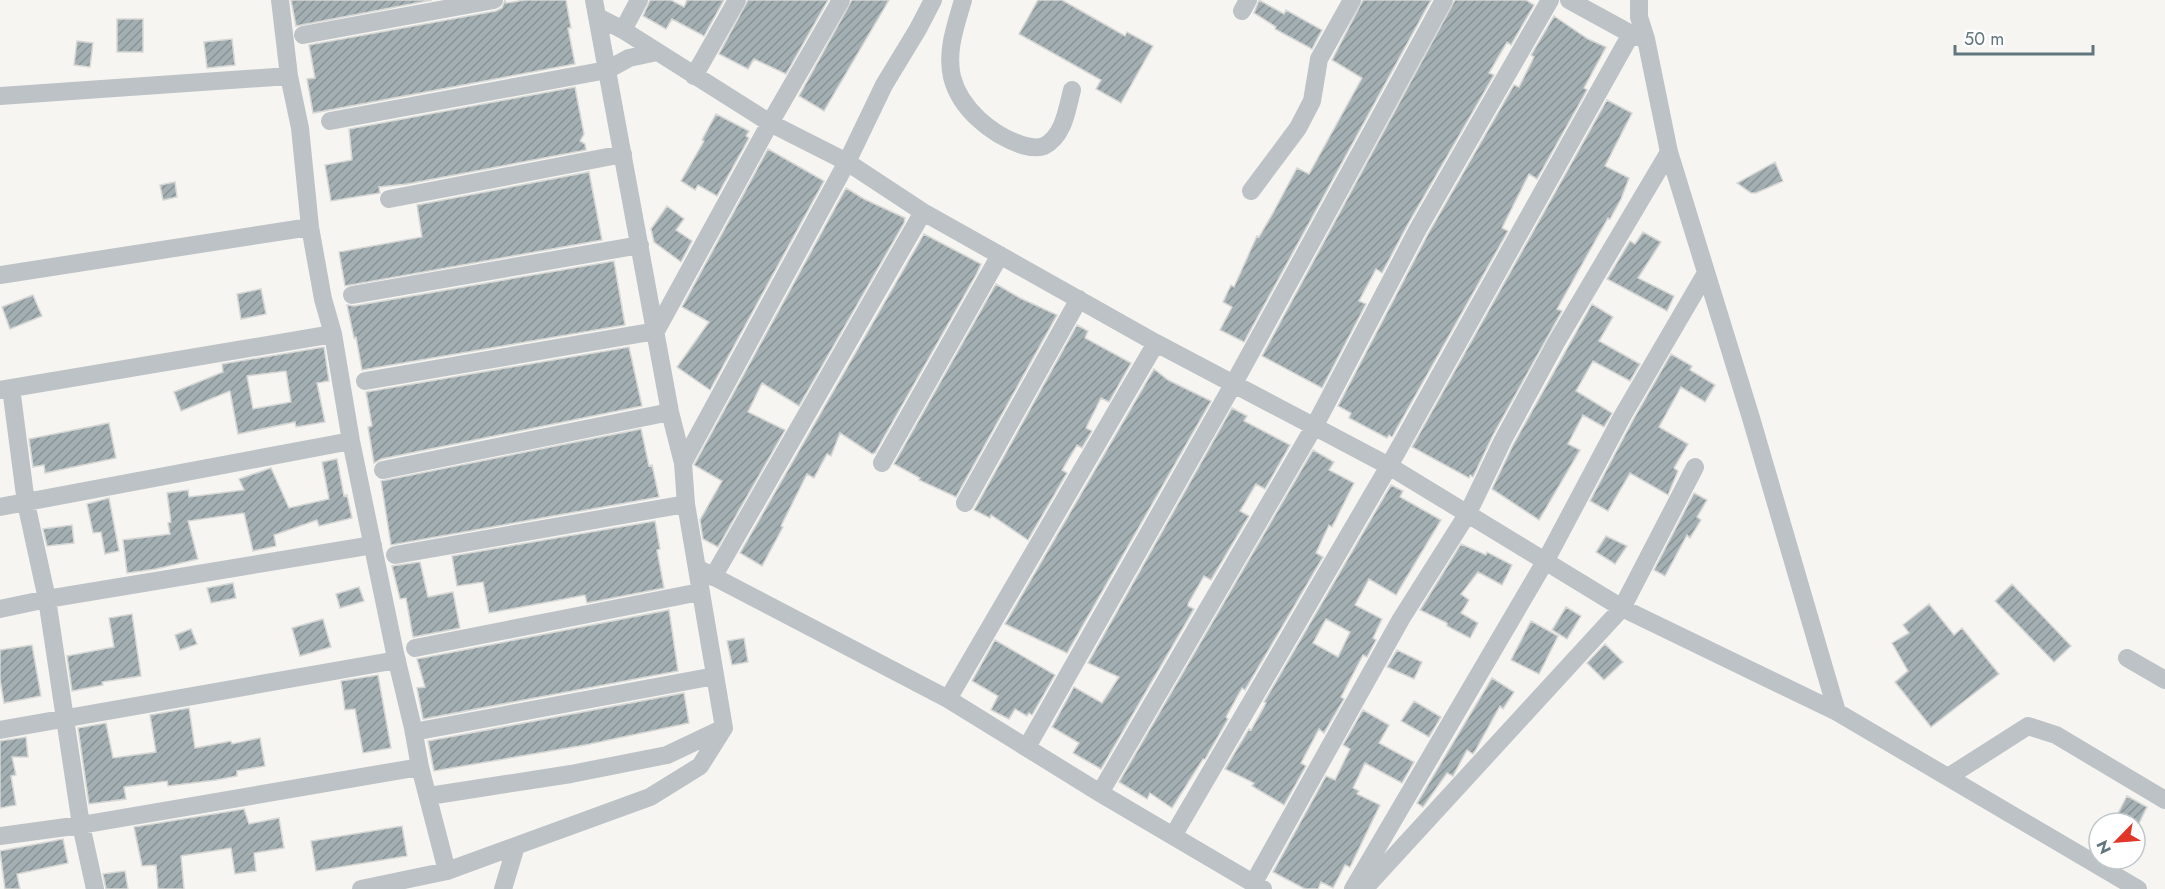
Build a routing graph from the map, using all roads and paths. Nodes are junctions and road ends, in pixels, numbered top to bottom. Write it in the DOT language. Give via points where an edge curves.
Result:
graph roads {
  1 [pos="280,0"];
  2 [pos="494,0"];
  3 [pos="639,0"];
  4 [pos="738,0"];
  5 [pos="841,0"];
  6 [pos="933,0"];
  7 [pos="963,0"];
  8 [pos="1352,0"];
  9 [pos="1444,0"];
  10 [pos="1550,0"];
  11 [pos="1569,0"];
  12 [pos="1639,0"];
  13 [pos="596,9"];
  14 [pos="622,30"];
  15 [pos="303,35"];
  16 [pos="1639,37"];
  17 [pos="657,52"];
  18 [pos="607,70"];
  19 [pos="289,76"];
  20 [pos="694,76"];
  21 [pos="1072,90"];
  22 [pos="0,96"];
  23 [pos="330,121"];
  24 [pos="770,123"];
  25 [pos="1669,152"];
  26 [pos="623,154"];
  27 [pos="847,162"];
  28 [pos="1251,191"];
  29 [pos="389,199"];
  30 [pos="923,212"];
  31 [pos="310,227"];
  32 [pos="640,244"];
  33 [pos="1000,255"];
  34 [pos="1706,273"];
  35 [pos="0,275"];
  36 [pos="352,295"];
  37 [pos="1078,299"];
  38 [pos="656,331"];
  39 [pos="333,334"];
  40 [pos="1156,343"];
  41 [pos="365,381"];
  42 [pos="1234,383"];
  43 [pos="6,389"];
  44 [pos="670,412"];
  45 [pos="1314,427"];
  46 [pos="351,441"];
  47 [pos="682,463"];
  48 [pos="882,464"];
  49 [pos="1389,466"];
  50 [pos="1695,467"];
  51 [pos="383,470"];
  52 [pos="26,503"];
  53 [pos="965,503"];
  54 [pos="686,504"];
  55 [pos="0,507"];
  56 [pos="1468,513"];
  57 [pos="373,545"];
  58 [pos="395,555"];
  59 [pos="1546,560"];
  60 [pos="705,573"];
  61 [pos="700,592"];
  62 [pos="47,599"];
  63 [pos="1622,608"];
  64 [pos="0,609"];
  65 [pos="415,648"];
  66 [pos="2127,658"];
  67 [pos="397,660"];
  68 [pos="715,676"];
  69 [pos="2165,680"];
  70 [pos="948,699"];
  71 [pos="1837,712"];
  72 [pos="65,719"];
  73 [pos="724,728"];
  74 [pos="0,730"];
  75 [pos="423,730"];
  76 [pos="1027,747"];
  77 [pos="420,767"];
  78 [pos="1948,777"];
  79 [pos="1100,793"];
  80 [pos="429,796"];
  81 [pos="2165,800"];
  82 [pos="81,825"];
  83 [pos="0,836"];
  84 [pos="1173,836"];
  85 [pos="516,846"];
  86 [pos="447,871"];
  87 [pos="1258,886"];
  88 [pos="95,889"];
  89 [pos="361,889"];
  90 [pos="503,889"];
  91 [pos="1353,889"];
  92 [pos="1364,889"];
  93 [pos="2138,889"];
  1 -- 19 [label="street"];
  2 -- 15 [label="street"];
  3 -- 14 [label="street"];
  4 -- 20 [label="street"];
  5 -- 24 [label="street"];
  6 -- 27 [label="street" via="884,85"];
  7 -- 21 [label="street" via="952,40 952,78 960,96 991,130 1031,148 1044,146 1062,126"];
  8 -- 28 [label="street" via="1319,58 1312,101 1298,128"];
  9 -- 42 [label="street"];
  10 -- 45 [label="street" via="1418,229"];
  11 -- 16 [label="street"];
  12 -- 16 [label="street"];
  13 -- 14 [label="street"];
  13 -- 18 [label="street"];
  14 -- 17 [label="street"];
  16 -- 25 [label="street"];
  16 -- 49 [label="street"];
  17 -- 18 [label="street" via="629,58"];
  17 -- 20 [label="street"];
  18 -- 23 [label="street"];
  18 -- 26 [label="street"];
  19 -- 22 [label="street"];
  19 -- 31 [label="street" via="300,128"];
  20 -- 24 [label="street"];
  24 -- 27 [label="street"];
  24 -- 38 [label="street"];
  25 -- 34 [label="street"];
  25 -- 56 [label="street" via="1557,341"];
  26 -- 29 [label="street"];
  26 -- 32 [label="street"];
  27 -- 30 [label="street"];
  27 -- 47 [label="street"];
  30 -- 33 [label="street"];
  30 -- 60 [label="street"];
  31 -- 35 [label="street"];
  31 -- 39 [label="street"];
  32 -- 36 [label="street"];
  32 -- 38 [label="street"];
  33 -- 37 [label="street"];
  33 -- 48 [label="street"];
  34 -- 59 [label="street" via="1623,415"];
  34 -- 71 [label="street"];
  37 -- 40 [label="street"];
  37 -- 53 [label="street"];
  38 -- 41 [label="street"];
  38 -- 44 [label="street"];
  39 -- 43 [label="street"];
  39 -- 46 [label="street"];
  40 -- 42 [label="street"];
  40 -- 70 [label="street"];
  42 -- 45 [label="street"];
  42 -- 76 [label="street"];
  43 -- 52 [label="street"];
  44 -- 47 [label="street"];
  44 -- 51 [label="street"];
  45 -- 49 [label="street"];
  45 -- 79 [label="street"];
  46 -- 52 [label="street"];
  46 -- 57 [label="street"];
  47 -- 54 [label="street"];
  49 -- 56 [label="street"];
  49 -- 84 [label="street"];
  50 -- 63 [label="street"];
  52 -- 55 [label="street"];
  52 -- 62 [label="street"];
  54 -- 58 [label="street"];
  54 -- 60 [label="street"];
  56 -- 59 [label="street"];
  56 -- 87 [label="street" via="1401,619"];
  57 -- 62 [label="street"];
  57 -- 67 [label="street"];
  59 -- 63 [label="street"];
  59 -- 91 [label="street"];
  60 -- 61 [label="street"];
  60 -- 70 [label="street"];
  61 -- 65 [label="street"];
  61 -- 68 [label="street"];
  62 -- 64 [label="street"];
  62 -- 72 [label="street"];
  63 -- 71 [label="street"];
  63 -- 92 [label="street"];
  66 -- 69 [label="street"];
  67 -- 72 [label="street"];
  67 -- 77 [label="street"];
  68 -- 73 [label="street"];
  68 -- 75 [label="street"];
  70 -- 76 [label="street"];
  71 -- 78 [label="street"];
  72 -- 74 [label="street"];
  72 -- 82 [label="street"];
  73 -- 80 [label="street" via="667,755"];
  73 -- 85 [label="street" via="700,766 650,797"];
  76 -- 79 [label="street"];
  77 -- 80 [label="street"];
  77 -- 82 [label="street"];
  78 -- 81 [label="street" via="2028,726 2056,735"];
  78 -- 93 [label="street"];
  79 -- 84 [label="street"];
  80 -- 86 [label="street"];
  82 -- 83 [label="street"];
  82 -- 88 [label="street"];
  84 -- 87 [label="street"];
  85 -- 86 [label="street"];
  85 -- 90 [label="street"];
  86 -- 89 [label="street"];
}
